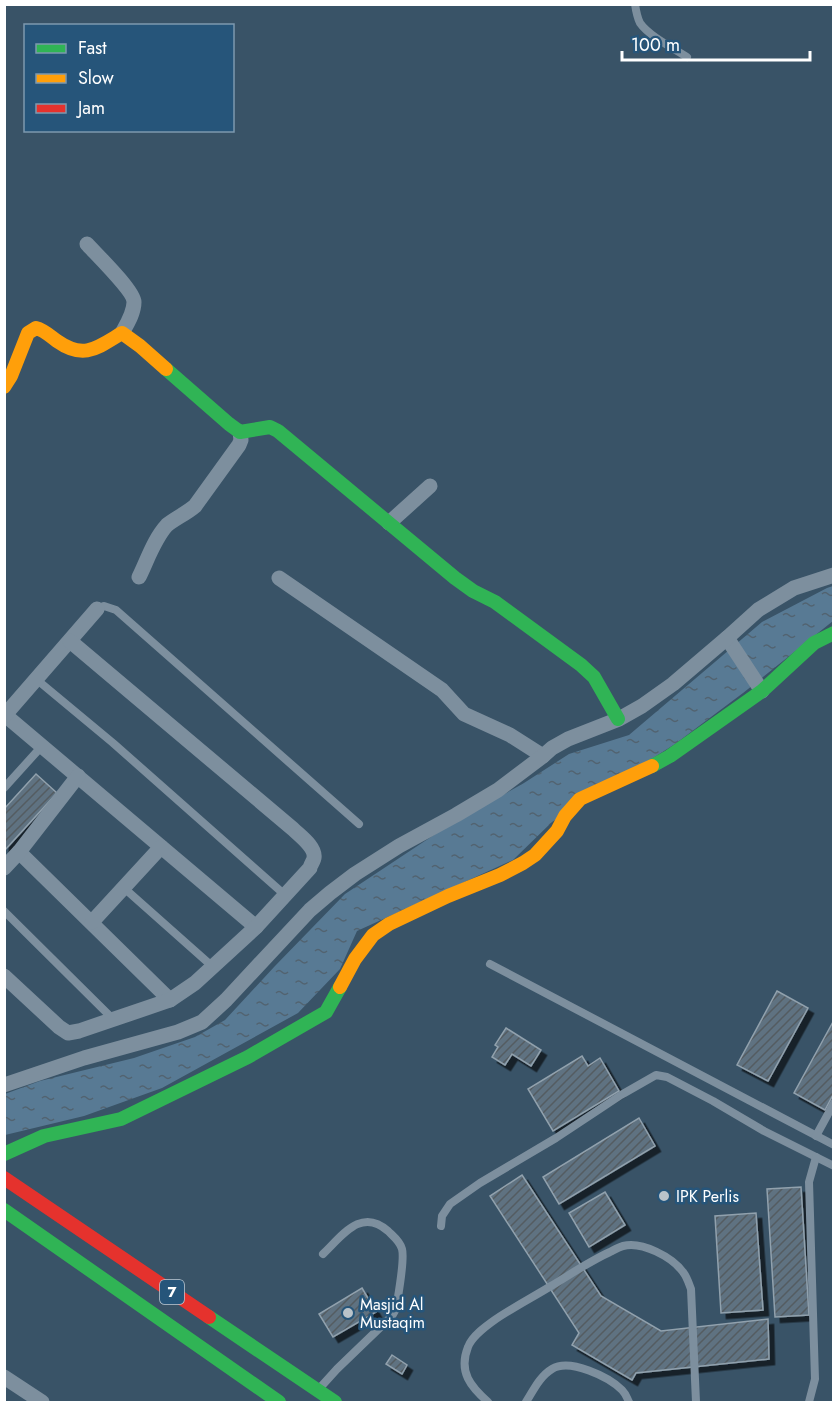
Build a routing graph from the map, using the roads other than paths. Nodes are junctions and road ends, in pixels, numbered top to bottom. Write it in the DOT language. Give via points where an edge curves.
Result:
graph roads {
  1 [pos="636,4"];
  2 [pos="687,57"];
  3 [pos="87,244"];
  4 [pos="122,333"];
  5 [pos="4,387"];
  6 [pos="240,432"];
  7 [pos="430,486"];
  8 [pos="389,523"];
  9 [pos="834,575"];
  10 [pos="139,577"];
  11 [pos="279,578"];
  12 [pos="97,609"];
  13 [pos="834,633"];
  14 [pos="70,641"];
  15 [pos="730,642"];
  16 [pos="36,680"];
  17 [pos="760,687"];
  18 [pos="5,716"];
  19 [pos="618,719"];
  20 [pos="42,746"];
  21 [pos="543,756"];
  22 [pos="78,776"];
  23 [pos="4,788"];
  24 [pos="359,824"];
  25 [pos="161,847"];
  26 [pos="19,852"];
  27 [pos="4,868"];
  28 [pos="124,888"];
  29 [pos="285,895"];
  30 [pos="4,911"];
  31 [pos="92,922"];
  32 [pos="256,927"];
  33 [pos="490,964"];
  34 [pos="213,967"];
  35 [pos="4,976"];
  36 [pos="170,1000"];
  37 [pos="114,1019"];
  38 [pos="4,1085"];
  39 [pos="834,1103"];
  40 [pos="816,1136"];
  41 [pos="834,1145"];
  42 [pos="4,1154"];
  43 [pos="816,1157"];
  44 [pos="834,1166"];
  45 [pos="4,1178"];
  46 [pos="4,1210"];
  47 [pos="441,1226"];
  48 [pos="323,1254"];
  49 [pos="4,1377"];
  50 [pos="317,1391"];
  51 [pos="42,1402"];
  52 [pos="279,1402"];
  53 [pos="335,1402"];
  54 [pos="488,1402"];
  55 [pos="526,1402"];
  56 [pos="629,1402"];
  57 [pos="696,1402"];
  58 [pos="809,1402"];
  1 -- 2 [label="lane" via="641,24"];
  3 -- 4 [label="street" via="134,298"];
  4 -- 5 [label="street" via="97,348 77,352 32,328"];
  4 -- 6 [label="street"];
  6 -- 8 [label="street" via="270,428 278,431"];
  6 -- 10 [label="street" via="238,445 195,506 162,531"];
  7 -- 8 [label="street"];
  8 -- 19 [label="street" via="455,578 581,665 594,677"];
  9 -- 15 [label="street" via="794,588 758,610"];
  11 -- 21 [label="street" via="442,690 464,714 510,735"];
  12 -- 14 [label="street"];
  12 -- 24 [label="lane" via="104,606 116,610"];
  13 -- 17 [label="street" via="814,643"];
  14 -- 16 [label="street"];
  14 -- 29 [label="street" via="309,845 314,859 310,868"];
  15 -- 17 [label="street"];
  15 -- 19 [label="street"];
  16 -- 18 [label="street"];
  16 -- 29 [label="lane"];
  17 -- 42 [label="street" via="670,756 580,799 534,855 373,935 326,1012 248,1057 121,1119 44,1136"];
  18 -- 20 [label="street"];
  19 -- 21 [label="street" via="568,740"];
  20 -- 22 [label="street"];
  20 -- 23 [label="lane"];
  21 -- 38 [label="street" via="498,790 377,859 330,893 202,1022"];
  22 -- 25 [label="street"];
  22 -- 26 [label="street"];
  25 -- 28 [label="street"];
  25 -- 32 [label="street"];
  26 -- 27 [label="street"];
  26 -- 31 [label="street"];
  28 -- 31 [label="street"];
  28 -- 34 [label="lane"];
  29 -- 32 [label="street"];
  30 -- 37 [label="lane"];
  31 -- 36 [label="street"];
  32 -- 34 [label="street"];
  33 -- 40 [label="lane"];
  34 -- 36 [label="street"];
  35 -- 37 [label="street" via="68,1033"];
  36 -- 37 [label="street"];
  39 -- 40 [label="lane"];
  40 -- 41 [label="lane"];
  43 -- 44 [label="lane"];
  43 -- 47 [label="lane" via="657,1075 480,1183 450,1204"];
  43 -- 58 [label="lane" via="809,1182 815,1379"];
  45 -- 50 [label="street, 7"];
  46 -- 52 [label="street, 7"];
  48 -- 50 [label="lane" via="354,1225 374,1221 396,1238 403,1256 393,1316"];
  49 -- 51 [label="street"];
  50 -- 53 [label="street, 7"];
  54 -- 57 [label="lane" via="467,1380 467,1348 473,1338 530,1298 624,1245 644,1247 665,1256 684,1273 691,1289"];
  55 -- 56 [label="lane" via="546,1374 562,1365 595,1373 621,1389"];
}
